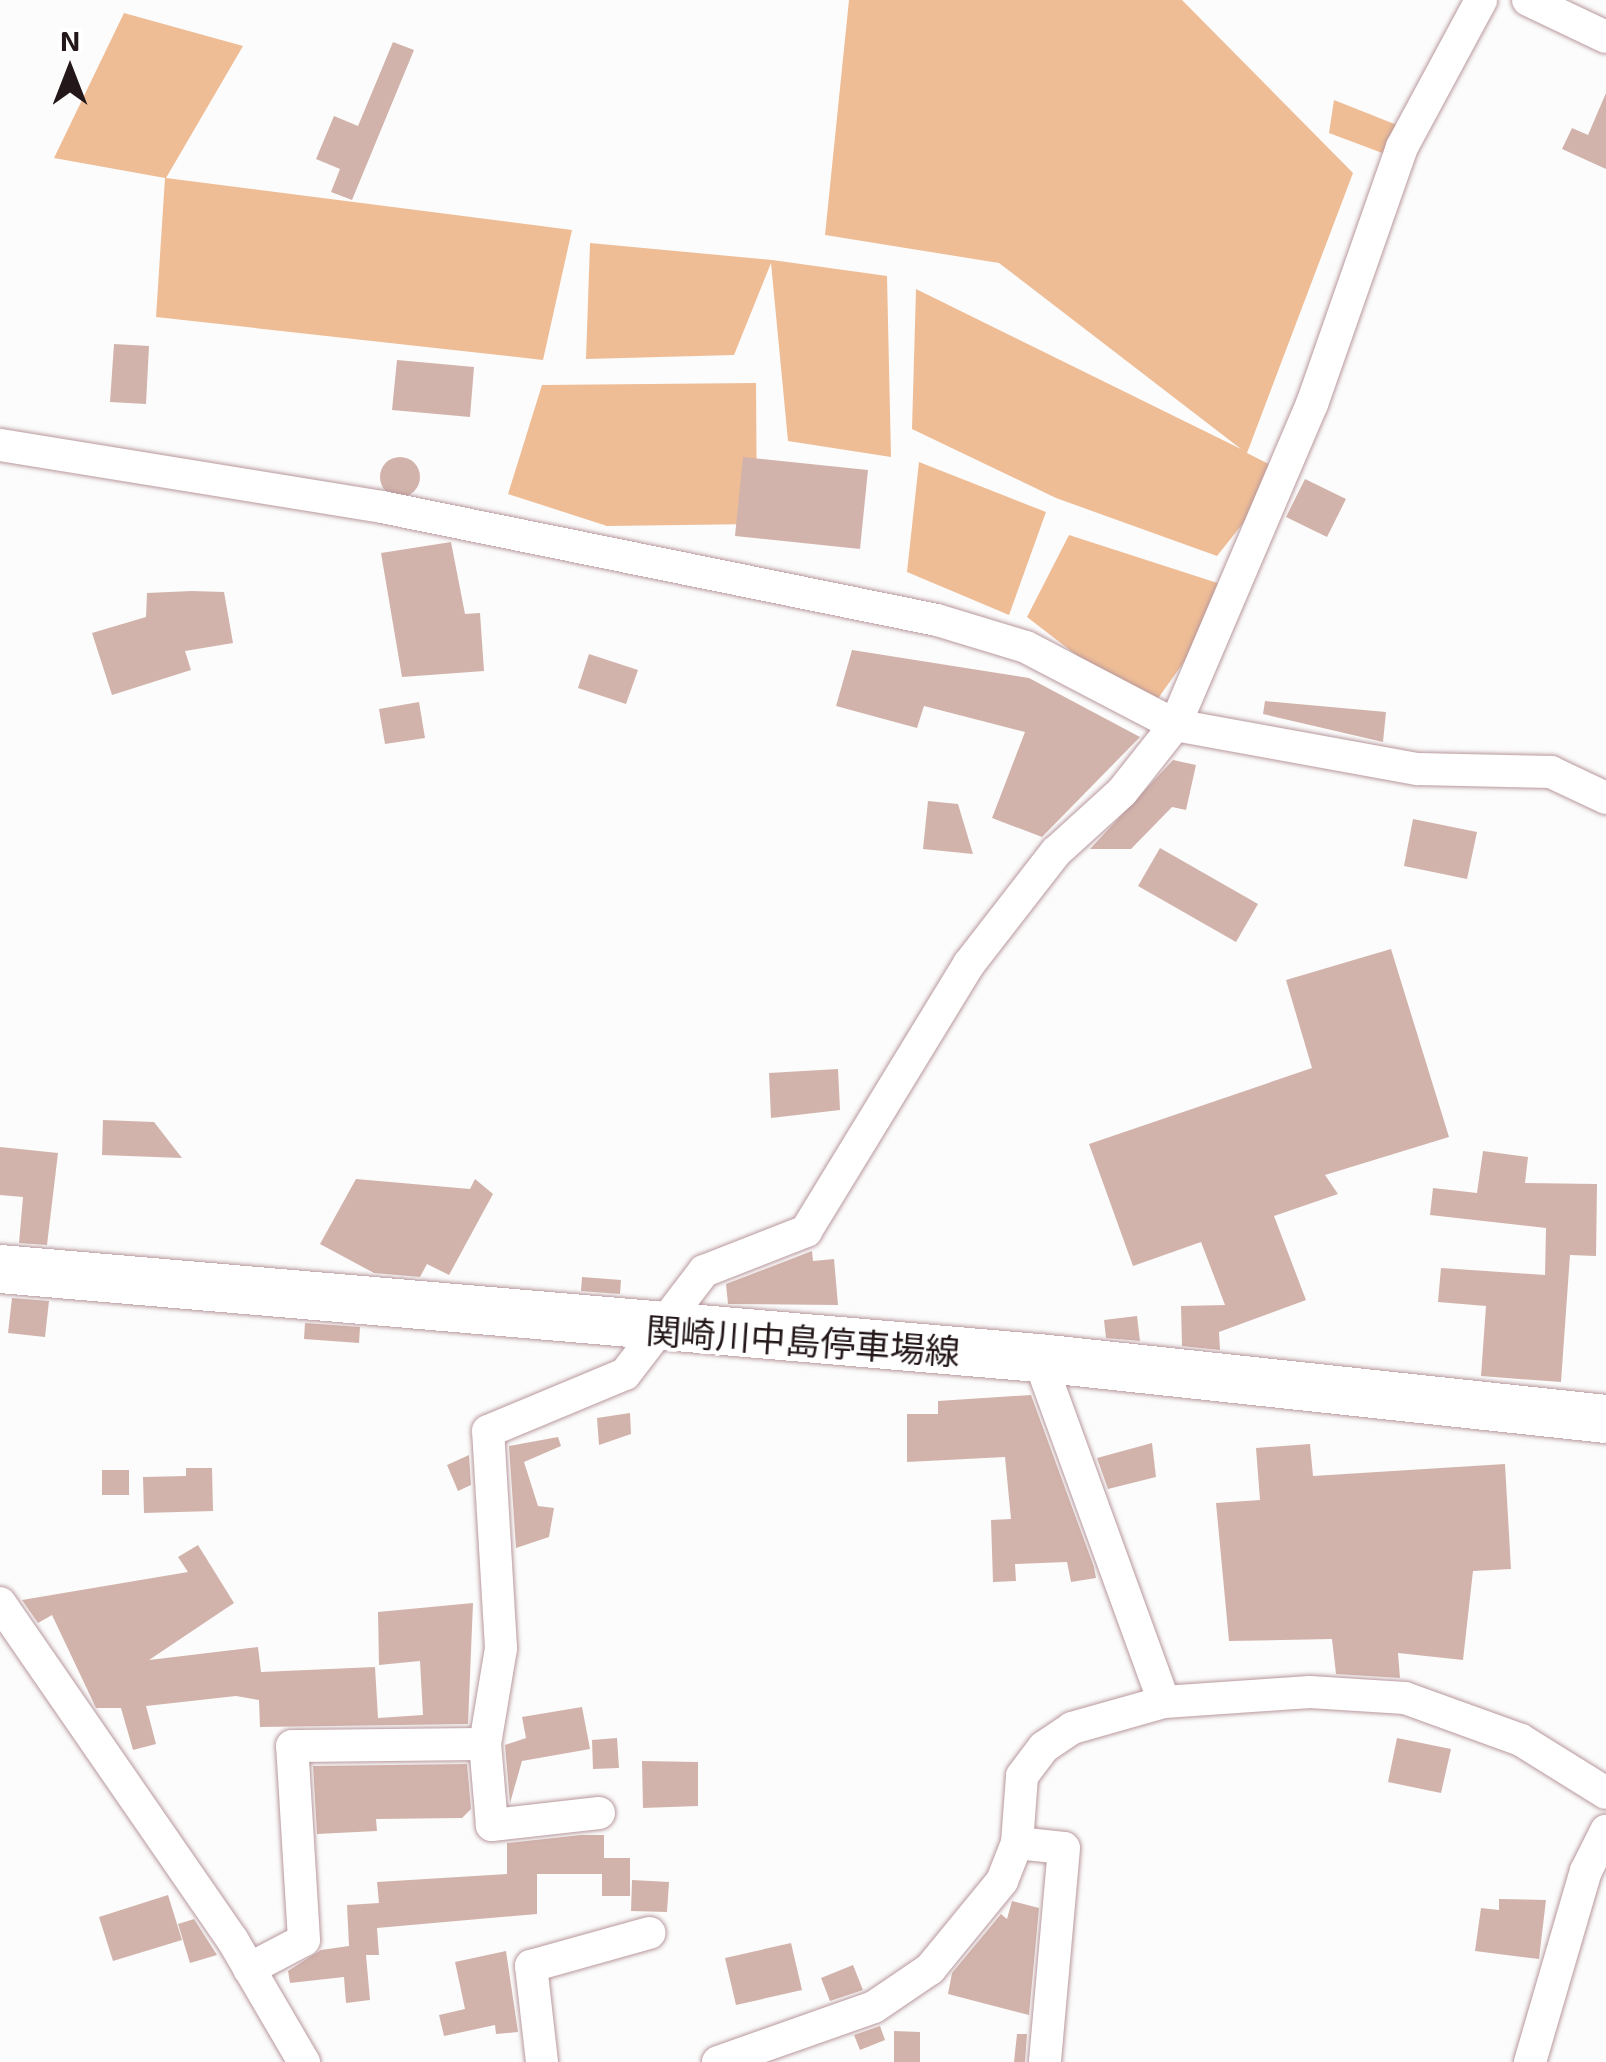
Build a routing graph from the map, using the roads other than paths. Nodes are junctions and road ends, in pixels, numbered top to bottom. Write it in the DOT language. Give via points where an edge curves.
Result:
graph roads {
  1 [pos="1481,0"];
  2 [pos="1528,0"];
  3 [pos="1606,37"];
  4 [pos="0,444"];
  5 [pos="1175,725"];
  6 [pos="1606,798"];
  7 [pos="0,1269"];
  8 [pos="662,1329"];
  9 [pos="1038,1358"];
  10 [pos="1606,1418"];
  11 [pos="0,1604"];
  12 [pos="1164,1702"];
  13 [pos="485,1744"];
  14 [pos="1606,1792"];
  15 [pos="600,1813"];
  16 [pos="1606,1831"];
  17 [pos="1017,1844"];
  18 [pos="649,1933"];
  19 [pos="249,1969"];
  20 [pos="304,2062"];
  21 [pos="542,2062"];
  22 [pos="718,2062"];
  23 [pos="1045,2062"];
  24 [pos="1530,2062"];
  1 -- 5 [label="street" via="1402,147 1312,404"];
  2 -- 3 [label="street"];
  4 -- 5 [label="street" via="382,507 938,620 1026,648"];
  5 -- 6 [label="street" via="1418,769 1551,772"];
  5 -- 8 [label="street" via="1122,792 1056,852 970,964 806,1231 704,1272"];
  7 -- 8 [label="main road, 関崎川中島停車場線"];
  8 -- 9 [label="main road, 関崎川中島停車場線"];
  8 -- 13 [label="street" via="625,1374 488,1431 500,1648"];
  9 -- 10 [label="main road, 関崎川中島停車場線"];
  9 -- 12 [label="street"];
  11 -- 19 [label="street"];
  12 -- 14 [label="street" via="1310,1692 1405,1698 1520,1740"];
  12 -- 17 [label="street" via="1072,1728 1044,1747 1022,1776"];
  13 -- 15 [label="street" via="492,1825"];
  13 -- 19 [label="street" via="292,1746 304,1940"];
  16 -- 24 [label="street" via="1586,1870"];
  17 -- 22 [label="street" via="1002,1881 930,1969 874,2007"];
  17 -- 23 [label="street" via="1064,1848"];
  18 -- 21 [label="street" via="531,1966"];
  19 -- 20 [label="street"];
}
